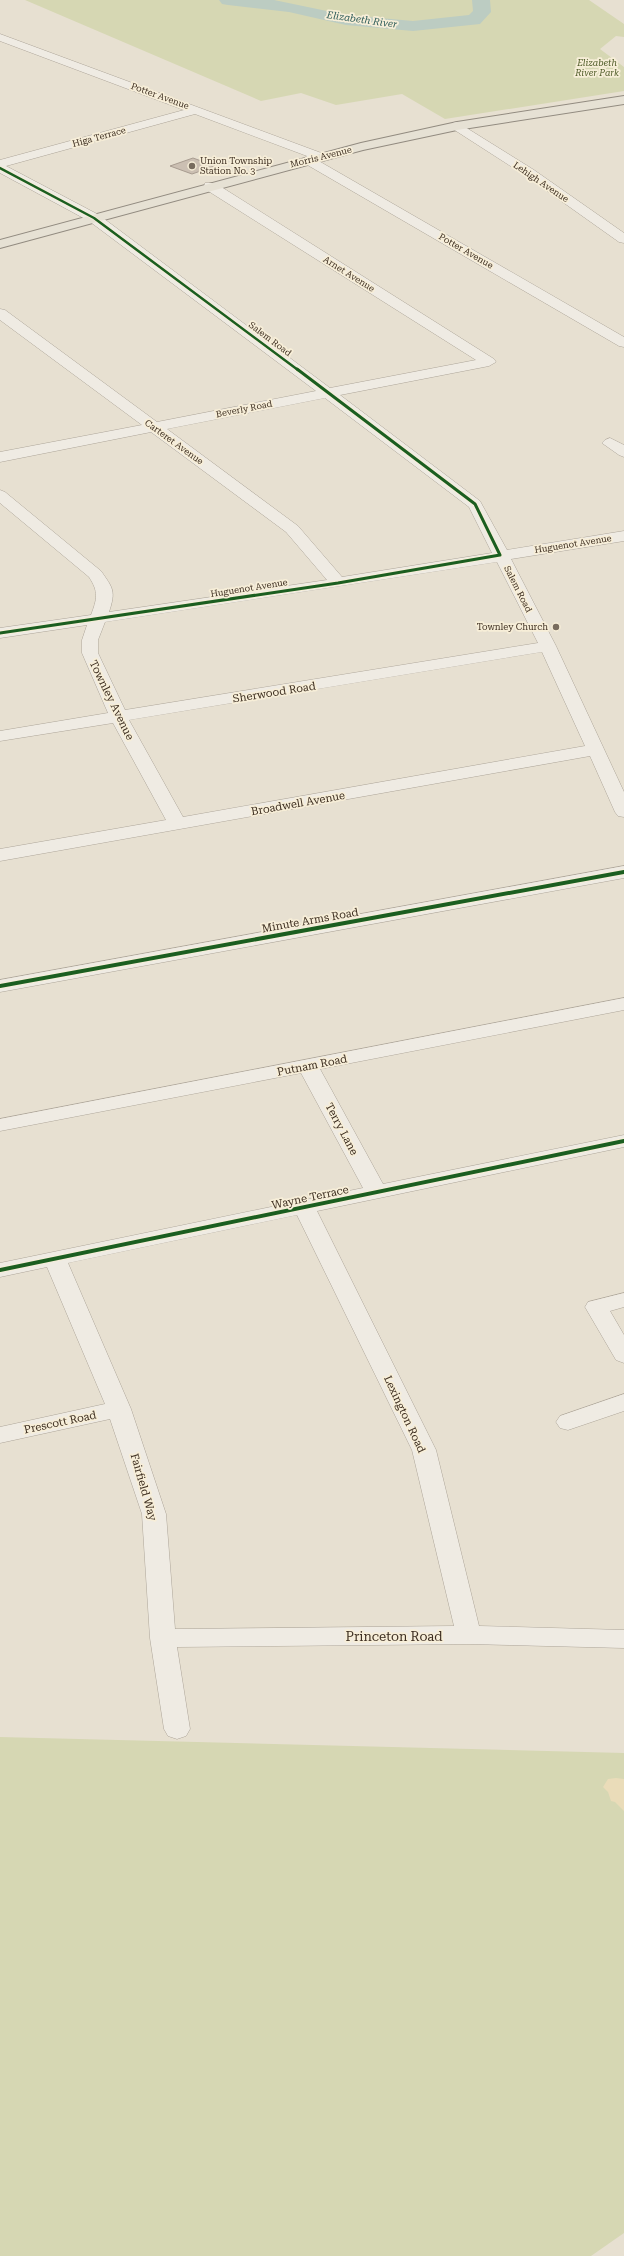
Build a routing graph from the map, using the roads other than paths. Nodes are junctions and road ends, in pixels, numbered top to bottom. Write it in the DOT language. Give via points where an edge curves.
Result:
graph roads {
  1 [pos="0,37"];
  2 [pos="624,100"];
  3 [pos="198,110"];
  4 [pos="457,126"];
  5 [pos="314,159"];
  6 [pos="0,164"];
  7 [pos="0,168"];
  8 [pos="210,186"];
  9 [pos="94,218"];
  10 [pos="624,239"];
  11 [pos="0,244"];
  12 [pos="0,313"];
  13 [pos="624,343"];
  14 [pos="489,362"];
  15 [pos="328,393"];
  16 [pos="154,427"];
  17 [pos="610,443"];
  18 [pos="624,452"];
  19 [pos="0,456"];
  20 [pos="0,495"];
  21 [pos="624,536"];
  22 [pos="500,555"];
  23 [pos="338,583"];
  24 [pos="98,619"];
  25 [pos="0,634"];
  26 [pos="548,646"];
  27 [pos="119,717"];
  28 [pos="0,736"];
  29 [pos="595,750"];
  30 [pos="624,812"];
  31 [pos="178,825"];
  32 [pos="0,855"];
  33 [pos="624,872"];
  34 [pos="0,986"];
  35 [pos="624,1004"];
  36 [pos="308,1066"];
  37 [pos="0,1126"];
  38 [pos="624,1141"];
  39 [pos="376,1192"];
  40 [pos="304,1207"];
  41 [pos="55,1259"];
  42 [pos="0,1270"];
  43 [pos="624,1300"];
  44 [pos="624,1355"];
  45 [pos="624,1402"];
  46 [pos="119,1409"];
  47 [pos="568,1422"];
  48 [pos="0,1435"];
  49 [pos="469,1635"];
  50 [pos="163,1638"];
  51 [pos="624,1639"];
  52 [pos="177,1729"];
  1 -- 3 [label="street, Potter Avenue"];
  2 -- 4 [label="main road, Morris Avenue"];
  3 -- 5 [label="street, Potter Avenue"];
  3 -- 6 [label="street, Higa Terrace"];
  4 -- 5 [label="main road, Morris Avenue"];
  4 -- 10 [label="street, Lehigh Avenue"];
  5 -- 8 [label="main road, Morris Avenue"];
  5 -- 13 [label="street, Potter Avenue"];
  7 -- 9 [label="street, Salem Road"];
  8 -- 9 [label="main road, Morris Avenue"];
  8 -- 14 [label="street, Arnet Avenue"];
  9 -- 11 [label="main road, Morris Avenue"];
  9 -- 15 [label="street, Salem Road"];
  12 -- 16 [label="street, Carteret Avenue"];
  14 -- 15 [label="street, Beverly Road"];
  15 -- 16 [label="street, Beverly Road"];
  15 -- 22 [label="street, Salem Road" via="475,504"];
  16 -- 19 [label="street, Beverly Road"];
  16 -- 23 [label="street, Carteret Avenue" via="292,529"];
  17 -- 18 [label="street"];
  20 -- 24 [label="street, Townley Avenue" via="95,574 104,587 106,597"];
  21 -- 22 [label="street, Huguenot Avenue"];
  22 -- 23 [label="street, Huguenot Avenue"];
  22 -- 26 [label="street, Salem Road"];
  23 -- 24 [label="street, Huguenot Avenue"];
  24 -- 25 [label="street, Huguenot Avenue"];
  24 -- 27 [label="street, Townley Avenue" via="90,640 90,653"];
  26 -- 27 [label="street, Sherwood Road"];
  26 -- 29 [label="street, Salem Road"];
  27 -- 28 [label="street, Sherwood Road"];
  27 -- 31 [label="street, Townley Avenue"];
  29 -- 30 [label="street, Salem Road"];
  29 -- 31 [label="street, Broadwell Avenue"];
  31 -- 32 [label="street, Broadwell Avenue"];
  33 -- 34 [label="street, Minute Arms Road"];
  35 -- 36 [label="street, Putnam Road"];
  36 -- 37 [label="street, Putnam Road"];
  36 -- 39 [label="street, Terry Lane"];
  38 -- 39 [label="street, Wayne Terrace"];
  39 -- 40 [label="street, Wayne Terrace"];
  40 -- 41 [label="street, Wayne Terrace"];
  40 -- 49 [label="street, Lexington Road" via="424,1450"];
  41 -- 42 [label="street, Wayne Terrace"];
  41 -- 46 [label="street, Fairfield Way"];
  43 -- 44 [label="street" via="596,1307"];
  45 -- 47 [label="street"];
  46 -- 48 [label="street, Prescott Road"];
  46 -- 50 [label="street, Fairfield Way" via="154,1514"];
  49 -- 50 [label="street, Princeton Road"];
  49 -- 51 [label="street, Princeton Road"];
  50 -- 52 [label="street, Fairfield Way"];
}
